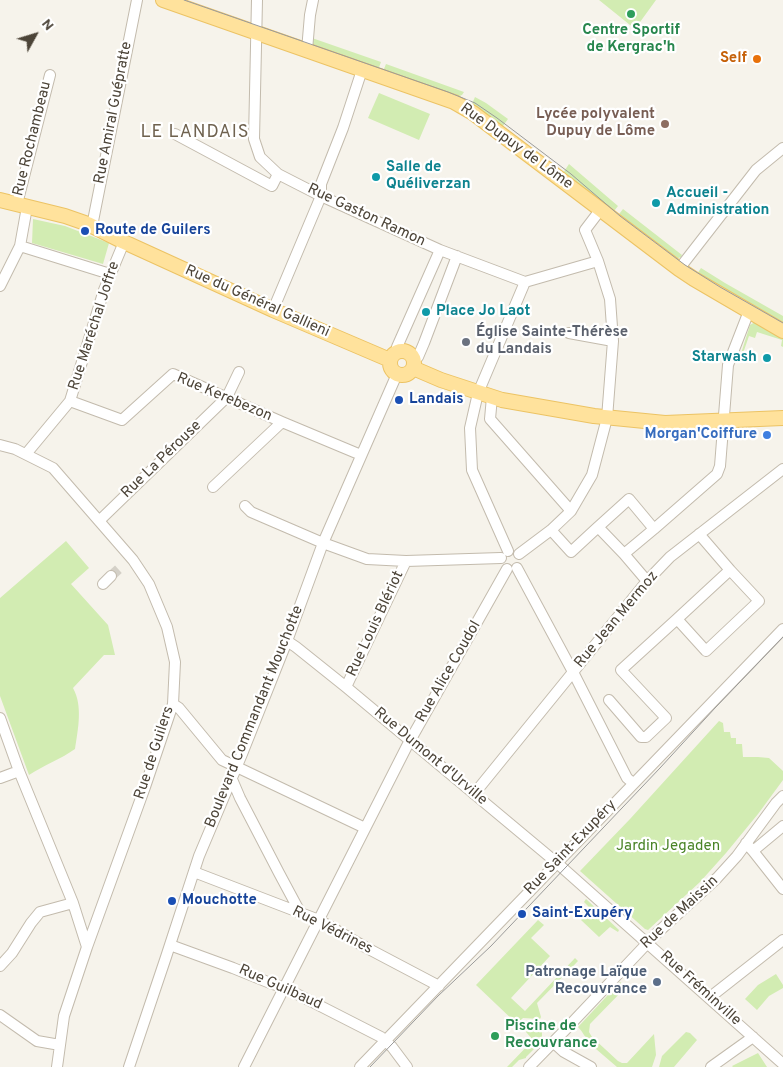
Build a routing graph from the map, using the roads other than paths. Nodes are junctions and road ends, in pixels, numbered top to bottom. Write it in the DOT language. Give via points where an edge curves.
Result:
graph roads {
  1 [pos="137,0"];
  2 [pos="164,0"];
  3 [pos="257,0"];
  4 [pos="313,0"];
  5 [pos="256,32"];
  6 [pos="307,50"];
  7 [pos="362,70"];
  8 [pos="50,75"];
  9 [pos="175,134"];
  10 [pos="783,148"];
  11 [pos="278,174"];
  12 [pos="321,196"];
  13 [pos="0,200"];
  14 [pos="22,205"];
  15 [pos="600,209"];
  16 [pos="92,226"];
  17 [pos="124,242"];
  18 [pos="20,246"];
  19 [pos="440,250"];
  20 [pos="457,256"];
  21 [pos="598,261"];
  22 [pos="679,269"];
  23 [pos="110,274"];
  24 [pos="525,282"];
  25 [pos="0,286"];
  26 [pos="273,310"];
  27 [pos="748,311"];
  28 [pos="783,331"];
  29 [pos="569,333"];
  30 [pos="614,341"];
  31 [pos="394,356"];
  32 [pos="413,364"];
  33 [pos="239,372"];
  34 [pos="397,374"];
  35 [pos="485,395"];
  36 [pos="227,397"];
  37 [pos="70,401"];
  38 [pos="607,418"];
  39 [pos="783,418"];
  40 [pos="723,420"];
  41 [pos="282,422"];
  42 [pos="0,445"];
  43 [pos="26,454"];
  44 [pos="361,455"];
  45 [pos="783,470"];
  46 [pos="213,487"];
  47 [pos="245,506"];
  48 [pos="571,511"];
  49 [pos="99,521"];
  50 [pos="598,527"];
  51 [pos="654,529"];
  52 [pos="551,530"];
  53 [pos="699,534"];
  54 [pos="323,543"];
  55 [pos="504,554"];
  56 [pos="519,554"];
  57 [pos="624,554"];
  58 [pos="131,558"];
  59 [pos="406,561"];
  60 [pos="122,566"];
  61 [pos="512,569"];
  62 [pos="730,570"];
  63 [pos="110,576"];
  64 [pos="647,581"];
  65 [pos="103,584"];
  66 [pos="676,619"];
  67 [pos="783,629"];
  68 [pos="287,641"];
  69 [pos="573,672"];
  70 [pos="346,687"];
  71 [pos="609,700"];
  72 [pos="173,704"];
  73 [pos="0,718"];
  74 [pos="410,740"];
  75 [pos="236,766"];
  76 [pos="19,771"];
  77 [pos="0,778"];
  78 [pos="231,778"];
  79 [pos="633,784"];
  80 [pos="474,794"];
  81 [pos="783,796"];
  82 [pos="783,826"];
  83 [pos="365,828"];
  84 [pos="750,847"];
  85 [pos="557,863"];
  86 [pos="194,872"];
  87 [pos="571,876"];
  88 [pos="783,889"];
  89 [pos="73,903"];
  90 [pos="301,914"];
  91 [pos="319,920"];
  92 [pos="783,940"];
  93 [pos="647,942"];
  94 [pos="170,945"];
  95 [pos="87,947"];
  96 [pos="0,966"];
  97 [pos="439,986"];
  98 [pos="285,988"];
  99 [pos="709,998"];
  100 [pos="0,1015"];
  101 [pos="753,1038"];
  102 [pos="386,1040"];
  103 [pos="554,1042"];
  104 [pos="60,1045"];
  105 [pos="783,1064"];
  106 [pos="57,1067"];
  107 [pos="128,1067"];
  108 [pos="244,1067"];
  109 [pos="360,1067"];
  110 [pos="407,1067"];
  111 [pos="529,1067"];
  112 [pos="591,1067"];
  113 [pos="711,1067"];
  1 -- 16 [label="street, Rue Amiral Guépratte"];
  2 -- 5 [label="main road, Rue Dupuy de Lôme"];
  3 -- 5 [label="street, Rue Gaston Ramon"];
  4 -- 6 [label="street"];
  5 -- 6 [label="main road, Rue Dupuy de Lôme"];
  5 -- 11 [label="street, Rue Gaston Ramon" via="254,139 260,157"];
  6 -- 7 [label="main road, Rue Dupuy de Lôme"];
  7 -- 12 [label="street" via="321,184"];
  7 -- 15 [label="main road, Rue Dupuy de Lôme" via="454,102 473,113"];
  8 -- 14 [label="street, Rue Rochambeau"];
  9 -- 11 [label="street" via="272,186"];
  10 -- 22 [label="street" via="756,170"];
  11 -- 12 [label="street, Rue Gaston Ramon"];
  12 -- 19 [label="street, Rue Gaston Ramon"];
  12 -- 26 [label="street"];
  13 -- 14 [label="main road, Rue du Général Gallieni"];
  14 -- 16 [label="main road, Rue du Général Gallieni"];
  14 -- 18 [label="street, Rue Rochambeau"];
  15 -- 21 [label="street" via="585,230"];
  15 -- 22 [label="main road, Rue Dupuy de Lôme"];
  16 -- 17 [label="main road, Rue du Général Gallieni"];
  17 -- 23 [label="street, Rue Maréchal Joffre"];
  17 -- 26 [label="main road, Rue du Général Gallieni"];
  18 -- 23 [label="street"];
  18 -- 25 [label="street, Rue Rochambeau"];
  19 -- 20 [label="street, Rue Gaston Ramon"];
  19 -- 31 [label="street"];
  20 -- 24 [label="street, Rue Gaston Ramon"];
  20 -- 32 [label="street"];
  21 -- 24 [label="street"];
  21 -- 30 [label="street" via="610,299"];
  22 -- 27 [label="main road, Rue Dupuy de Lôme"];
  23 -- 37 [label="street, Rue Maréchal Joffre"];
  24 -- 35 [label="street"];
  26 -- 31 [label="main road, Rue du Général Gallieni"];
  27 -- 28 [label="main road, Rue Dupuy de Lôme"];
  27 -- 40 [label="street" via="728,365"];
  29 -- 30 [label="street"];
  30 -- 38 [label="street"];
  31 -- 32 [label="main road, Rue du Général Gallieni" via="405,352 411,356"];
  31 -- 34 [label="main road" via="391,368"];
  32 -- 34 [label="main road" via="410,372"];
  32 -- 35 [label="main road, Rue du Général Gallieni" via="422,373"];
  33 -- 36 [label="street, Rue La Pérouse"];
  34 -- 44 [label="street, Boulevard Commandant Mouchotte"];
  35 -- 38 [label="main road, Rue du Général Gallieni"];
  35 -- 48 [label="street" via="490,420"];
  35 -- 55 [label="street" via="470,428 472,470"];
  36 -- 37 [label="street, Rue Kerebezon" via="173,374 122,420"];
  36 -- 41 [label="street, Rue Kerebezon"];
  36 -- 49 [label="street, Rue La Pérouse"];
  37 -- 43 [label="street, Rue Maréchal Joffre"];
  38 -- 40 [label="main road, Rue du Général Gallieni" via="665,423"];
  38 -- 48 [label="street" via="592,476"];
  39 -- 40 [label="main road, Rue du Général Gallieni"];
  40 -- 51 [label="street" via="717,474"];
  41 -- 44 [label="street, Rue Kerebezon"];
  41 -- 46 [label="street"];
  42 -- 43 [label="street, Rue de Guilers"];
  43 -- 49 [label="street, Rue de Guilers" via="53,468"];
  44 -- 54 [label="street, Boulevard Commandant Mouchotte"];
  45 -- 53 [label="street, Rue Jean Mermoz"];
  47 -- 54 [label="street" via="251,512"];
  48 -- 52 [label="street"];
  49 -- 58 [label="street, Rue de Guilers"];
  50 -- 51 [label="street" via="629,499"];
  50 -- 52 [label="street" via="571,552"];
  50 -- 57 [label="street"];
  51 -- 57 [label="street"];
  52 -- 56 [label="street"];
  53 -- 62 [label="street"];
  53 -- 64 [label="street, Rue Jean Mermoz"];
  54 -- 59 [label="street" via="367,559"];
  54 -- 68 [label="street, Boulevard Commandant Mouchotte"];
  55 -- 56 [label="street" via="512,550"];
  55 -- 59 [label="street"];
  55 -- 61 [label="street" via="502,565"];
  56 -- 61 [label="street" via="521,564"];
  57 -- 64 [label="street"];
  58 -- 60 [label="street"];
  58 -- 72 [label="street, Rue de Guilers" via="149,584 167,628 175,662"];
  59 -- 70 [label="street, Rue Louis Blériot"];
  61 -- 69 [label="street"];
  61 -- 74 [label="street, Rue Alice Coudol"];
  62 -- 66 [label="street"];
  62 -- 66 [label="street" via="759,601 706,651"];
  63 -- 65 [label="street"];
  64 -- 69 [label="street, Rue Jean Mermoz"];
  66 -- 71 [label="street" via="621,670 666,718 646,737 641,737"];
  67 -- 79 [label="street, Rue Saint-Exupéry"];
  68 -- 70 [label="street, Rue Dumont d'Urville"];
  68 -- 75 [label="street, Boulevard Commandant Mouchotte"];
  69 -- 79 [label="street"];
  69 -- 80 [label="street, Rue Jean Mermoz"];
  70 -- 74 [label="street, Rue Dumont d'Urville"];
  72 -- 75 [label="street" via="222,760"];
  72 -- 95 [label="street, Rue de Guilers"];
  73 -- 76 [label="street"];
  74 -- 80 [label="street, Rue Dumont d'Urville"];
  74 -- 83 [label="street, Rue Alice Coudol"];
  75 -- 78 [label="street, Boulevard Commandant Mouchotte"];
  75 -- 83 [label="street"];
  76 -- 77 [label="street"];
  76 -- 89 [label="street"];
  78 -- 86 [label="street, Boulevard Commandant Mouchotte"];
  78 -- 90 [label="street"];
  79 -- 85 [label="street, Rue Saint-Exupéry"];
  80 -- 85 [label="street, Rue Dumont d'Urville"];
  81 -- 84 [label="street, Rue de Maissin"];
  82 -- 84 [label="street"];
  83 -- 91 [label="street, Rue Alice Coudol"];
  84 -- 88 [label="street"];
  84 -- 93 [label="street, Rue de Maissin" via="736,856 718,878"];
  85 -- 87 [label="street, Rue Dumont d'Urville"];
  85 -- 97 [label="street, Rue Saint-Exupéry"];
  86 -- 90 [label="street, Rue Védrines"];
  86 -- 94 [label="street, Boulevard Commandant Mouchotte"];
  87 -- 93 [label="street, Rue Fréminville"];
  89 -- 95 [label="street"];
  89 -- 96 [label="street" via="40,912"];
  90 -- 91 [label="street, Rue Védrines"];
  91 -- 97 [label="street, Rue Védrines"];
  91 -- 98 [label="street, Rue Alice Coudol"];
  92 -- 99 [label="street"];
  93 -- 99 [label="street, Rue Fréminville"];
  93 -- 103 [label="street, Rue de Maissin"];
  94 -- 98 [label="street, Rue Guilbaud"];
  94 -- 107 [label="street, Boulevard Commandant Mouchotte"];
  95 -- 104 [label="street, Rue de Guilers" via="64,1016"];
  97 -- 102 [label="street, Rue Saint-Exupéry"];
  98 -- 102 [label="street, Rue Guilbaud"];
  98 -- 108 [label="street, Rue Alice Coudol"];
  99 -- 101 [label="street, Rue Fréminville"];
  100 -- 104 [label="street" via="37,1041"];
  101 -- 105 [label="street, Rue Fréminville"];
  101 -- 113 [label="street"];
  102 -- 109 [label="street, Rue Saint-Exupéry"];
  102 -- 110 [label="street"];
  103 -- 111 [label="street, Rue de Maissin"];
  103 -- 112 [label="street" via="564,1052"];
  104 -- 106 [label="street, Rue de Guilers"];
}
